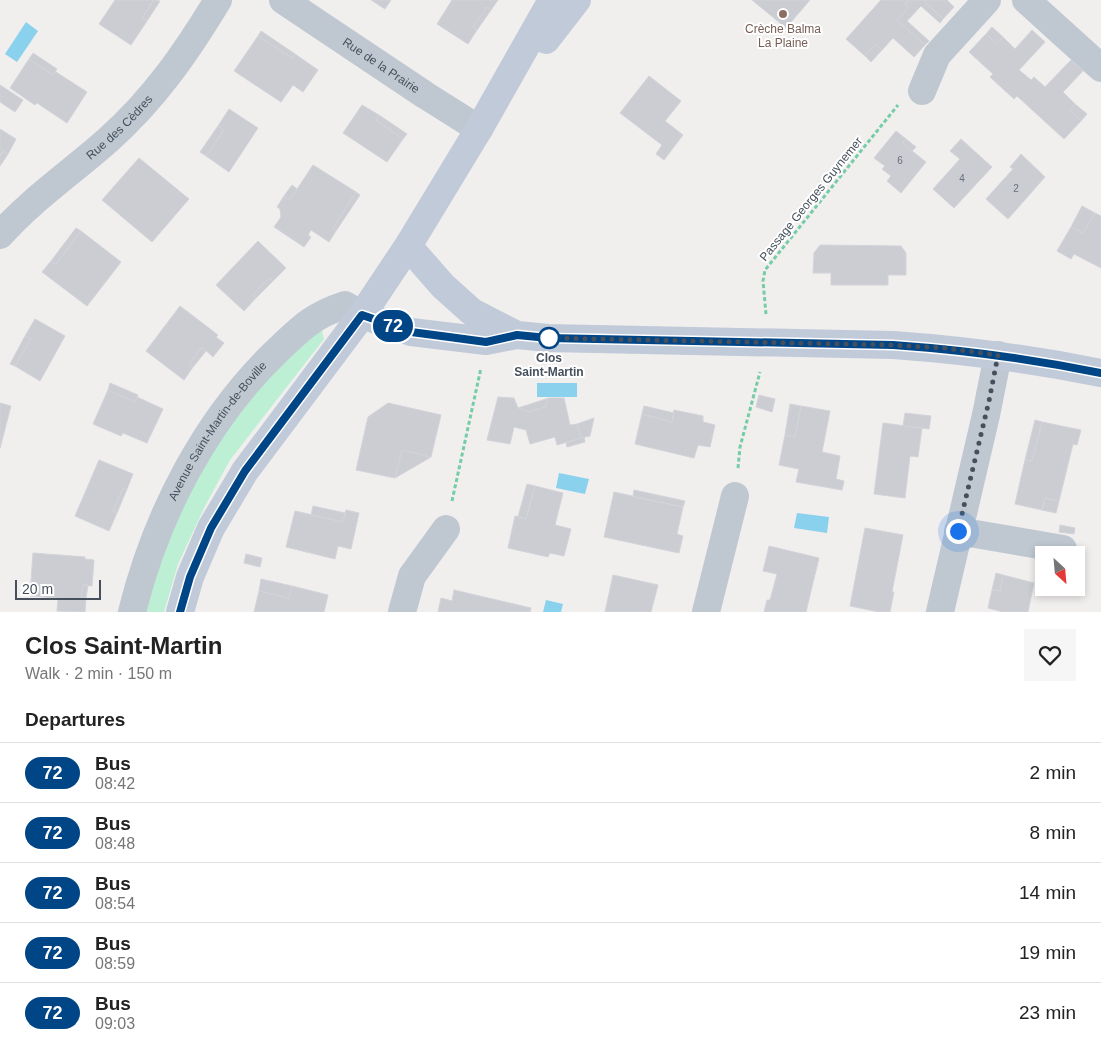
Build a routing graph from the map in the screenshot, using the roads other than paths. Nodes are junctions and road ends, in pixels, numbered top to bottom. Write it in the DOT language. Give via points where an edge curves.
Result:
graph roads {
  1 [pos="218,0"];
  2 [pos="283,0"];
  3 [pos="552,0"];
  4 [pos="576,0"];
  5 [pos="987,0"];
  6 [pos="1026,0"];
  7 [pos="1101,68"];
  8 [pos="922,91"];
  9 [pos="479,129"];
  10 [pos="0,235"];
  11 [pos="408,246"];
  12 [pos="362,315"];
  13 [pos="517,335"];
  14 [pos="998,355"];
  15 [pos="1101,373"];
  16 [pos="735,496"];
  17 [pos="446,529"];
  18 [pos="958,531"];
  19 [pos="1045,546"];
  20 [pos="132,612"];
  21 [pos="180,612"];
  22 [pos="402,612"];
  23 [pos="706,612"];
  24 [pos="940,612"];
  1 -- 10 [label="street, Rue des Cèdres" via="182,58 139,110 26,208"];
  2 -- 9 [label="street, Rue de la Prairie"];
  3 -- 9 [label="street"];
  4 -- 9 [label="street"];
  5 -- 8 [label="street" via="937,55"];
  6 -- 7 [label="street"];
  9 -- 11 [label="street"];
  11 -- 12 [label="street"];
  11 -- 13 [label="street" via="443,286 472,312"];
  12 -- 13 [label="street" via="411,332 486,342"];
  12 -- 20 [label="street, Avenue Saint-Martin-de-Boville" via="345,305 325,311 304,325 240,391 207,437 177,488 157,534"];
  12 -- 21 [label="street" via="245,471 211,528 190,577"];
  13 -- 14 [label="street" via="893,345"];
  14 -- 15 [label="street"];
  14 -- 18 [label="street"];
  16 -- 23 [label="street"];
  17 -- 22 [label="street" via="412,576"];
  18 -- 19 [label="street"];
  18 -- 24 [label="street"];
}
